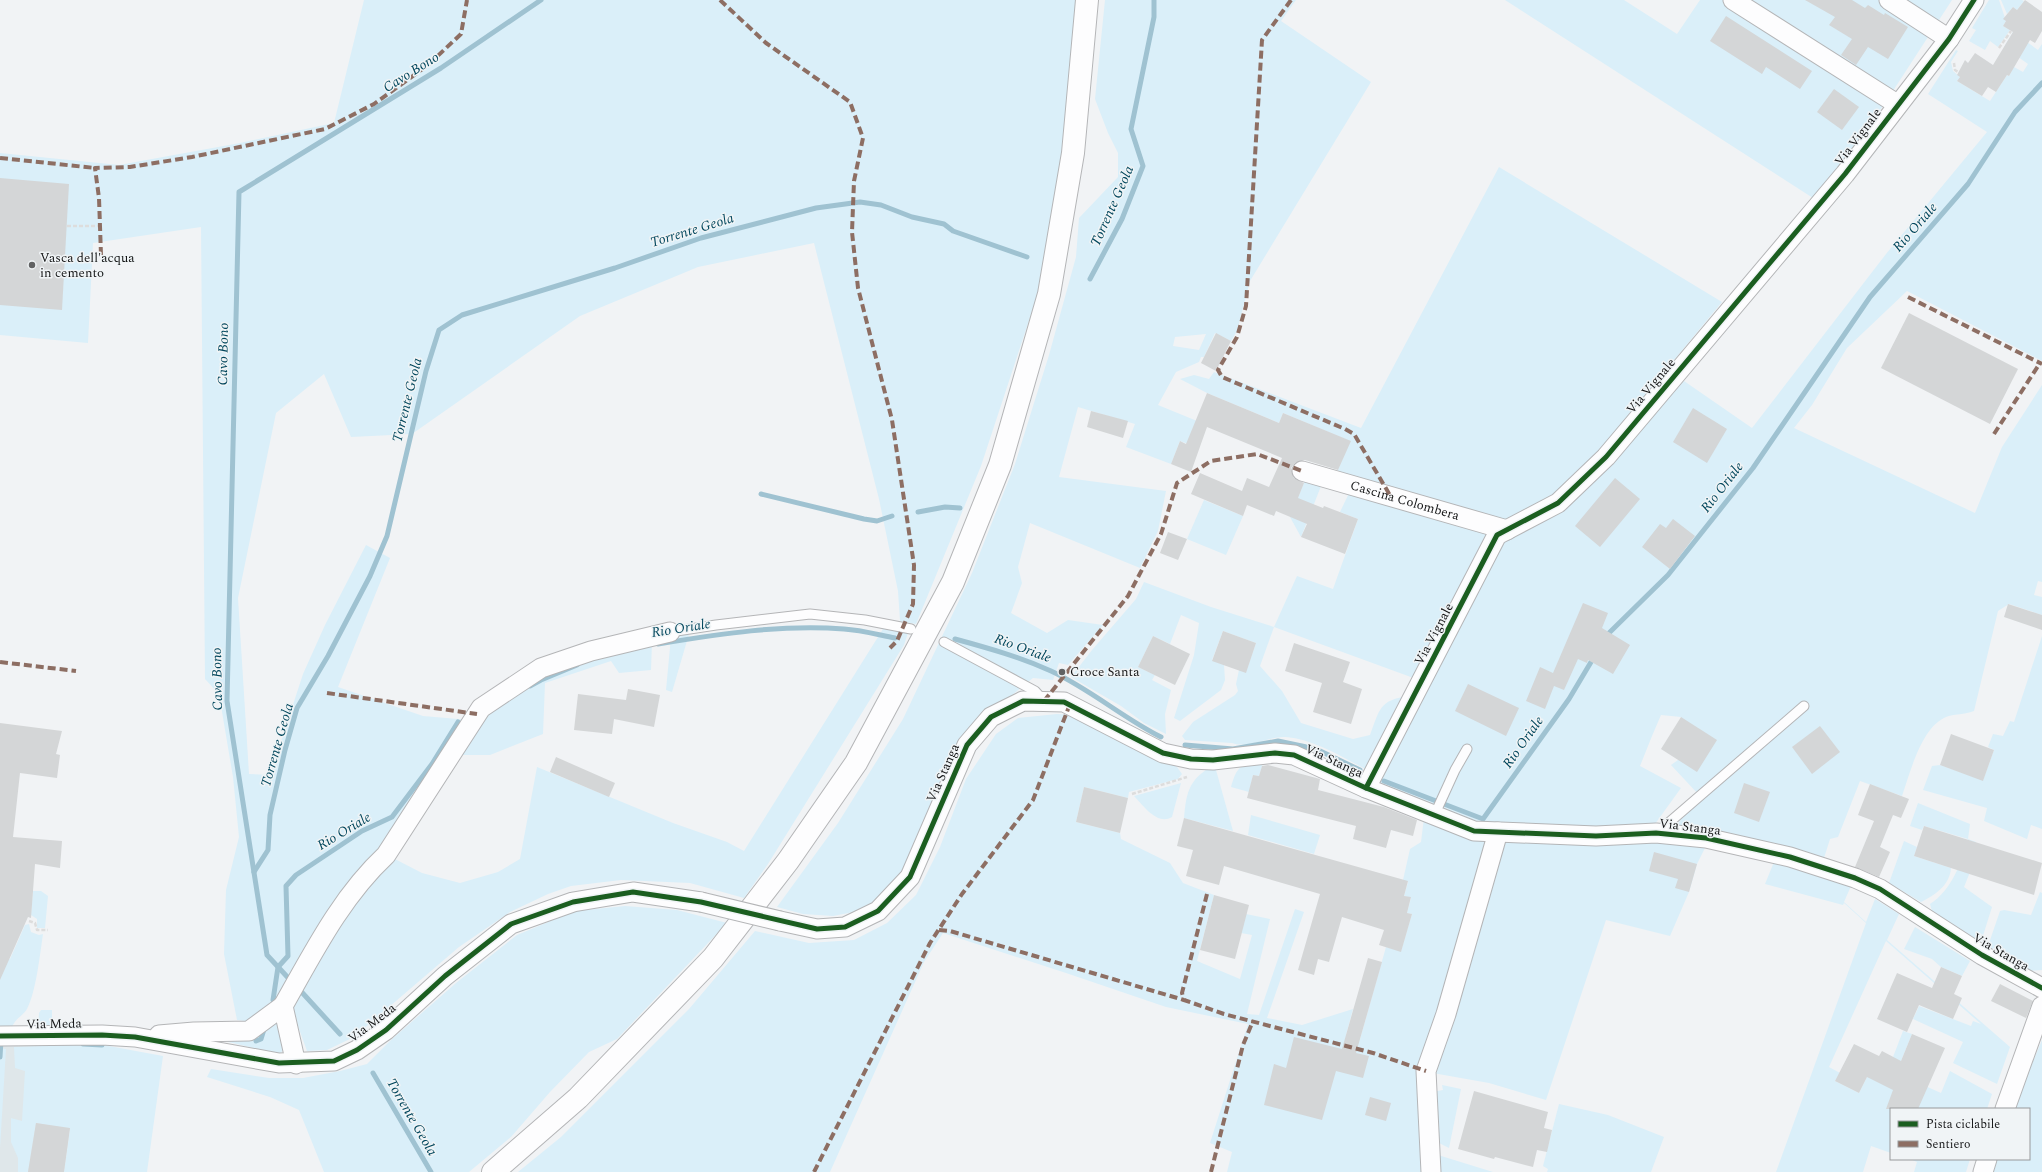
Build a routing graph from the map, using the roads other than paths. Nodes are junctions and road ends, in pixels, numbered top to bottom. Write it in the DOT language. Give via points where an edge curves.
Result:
graph roads {
  1 [pos="1087,0"];
  2 [pos="1733,0"];
  3 [pos="1889,0"];
  4 [pos="1974,0"];
  5 [pos="1949,38"];
  6 [pos="1897,104"];
  7 [pos="1302,471"];
  8 [pos="1507,530"];
  9 [pos="911,628"];
  10 [pos="670,632"];
  11 [pos="944,642"];
  12 [pos="1044,701"];
  13 [pos="1804,706"];
  14 [pos="1467,749"];
  15 [pos="1366,788"];
  16 [pos="1437,807"];
  17 [pos="1498,832"];
  18 [pos="1656,833"];
  19 [pos="701,902"];
  20 [pos="2042,988"];
  21 [pos="286,999"];
  22 [pos="2042,1006"];
  23 [pos="0,1036"];
  24 [pos="135,1037"];
  25 [pos="296,1064"];
  26 [pos="2005,1108"];
  27 [pos="1987,1160"];
  28 [pos="493,1172"];
  29 [pos="1431,1172"];
  30 [pos="1983,1172"];
  1 -- 28 [label="highway" via="1073,153 1049,294 1000,465 953,582 856,763 788,861 718,952 578,1098"];
  2 -- 6 [label="street"];
  3 -- 5 [label="street"];
  4 -- 5 [label="street, Via Vignale"];
  5 -- 6 [label="street, Via Vignale"];
  6 -- 8 [label="street, Via Vignale" via="1845,174 1606,457 1558,503"];
  7 -- 8 [label="street, Cascina Colombera"];
  8 -- 15 [label="street, Via Vignale" via="1498,534"];
  9 -- 10 [label="lane" via="810,614"];
  10 -- 21 [label="street" via="592,650 541,668 481,708 386,855 370,870 337,912"];
  11 -- 12 [label="lane" via="1035,691"];
  12 -- 15 [label="street, Via Stanga" via="1064,702 1163,752 1191,759 1213,760 1274,753 1294,755"];
  12 -- 19 [label="street, Via Stanga, bridge" via="1023,700 991,717 967,745 910,877 878,911 845,927 817,930"];
  13 -- 18 [label="lane"];
  14 -- 16 [label="lane"];
  15 -- 16 [label="street, Via Stanga"];
  16 -- 17 [label="street, Via Stanga" via="1474,831"];
  17 -- 18 [label="street, Via Stanga" via="1596,836"];
  17 -- 29 [label="street" via="1446,1014 1426,1071"];
  18 -- 20 [label="street, Via Stanga" via="1722,841 1790,857 1855,878 1880,889 1982,954"];
  19 -- 25 [label="street, Via Meda" via="633,892 573,902 511,924 445,976 386,1030 357,1050 334,1061"];
  21 -- 24 [label="street" via="249,1031"];
  21 -- 25 [label="street"];
  22 -- 26 [label="street"];
  23 -- 24 [label="street, Via Meda"];
  24 -- 25 [label="street, Via Meda"];
  27 -- 30 [label="street"];
}
